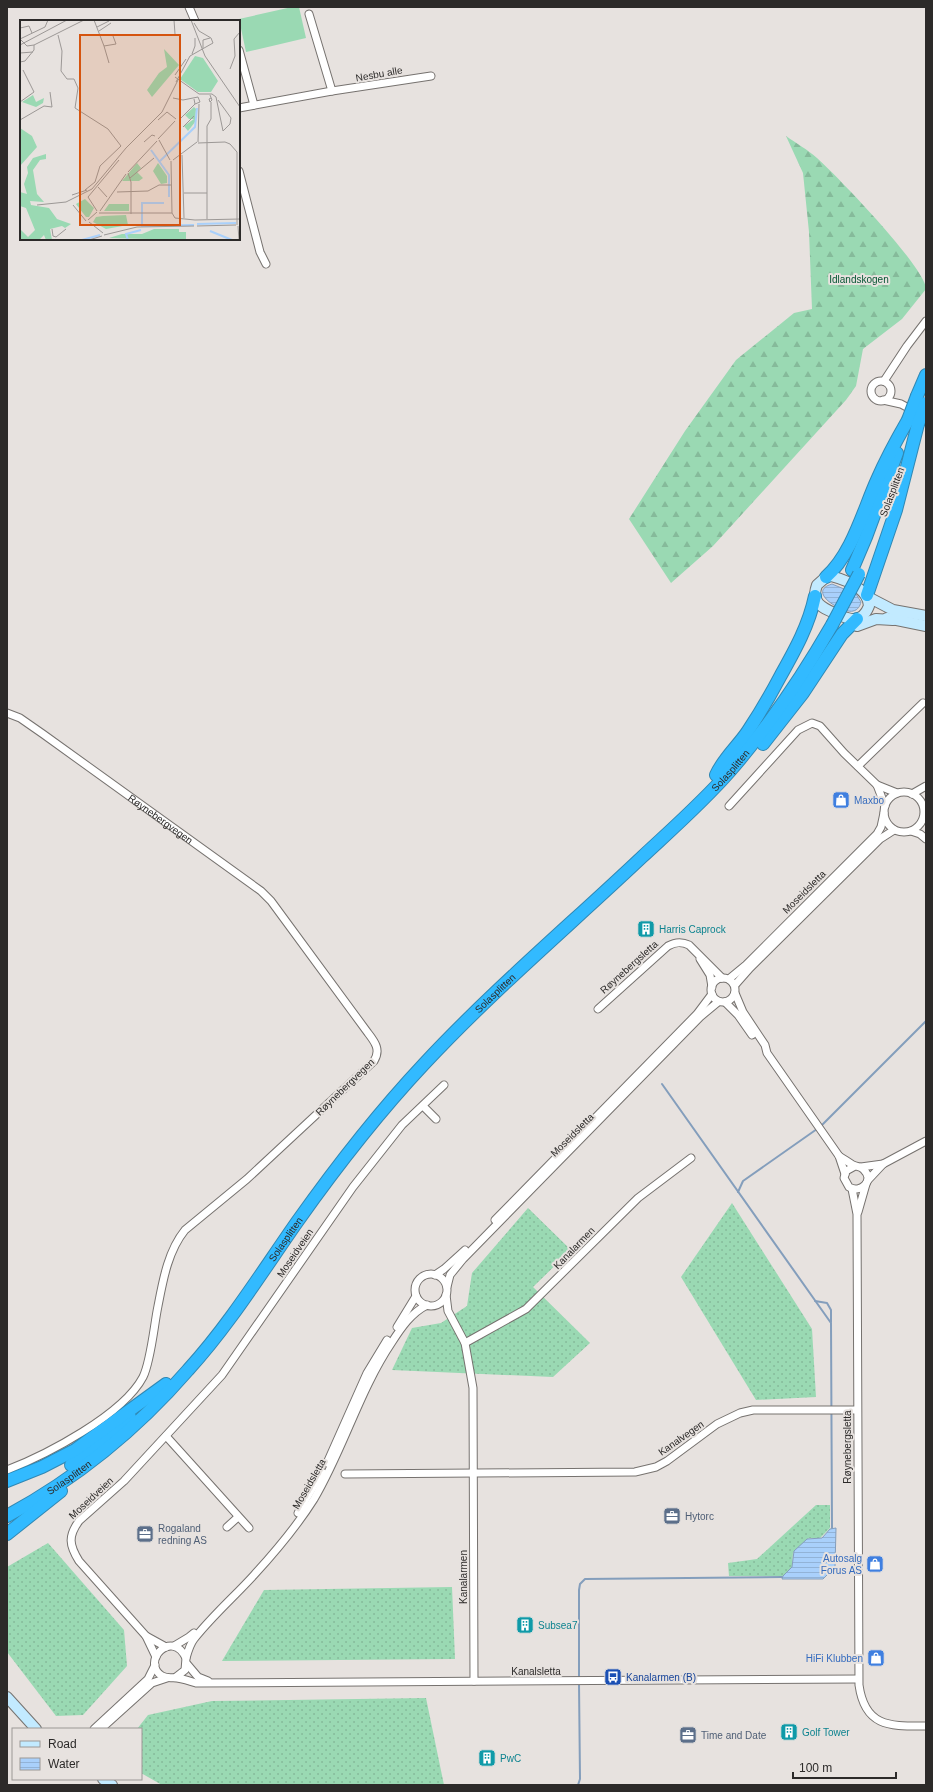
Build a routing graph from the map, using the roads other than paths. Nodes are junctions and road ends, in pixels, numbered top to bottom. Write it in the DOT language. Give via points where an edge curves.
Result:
graph roads {
  1 [pos="189,7"];
  2 [pos="309,14"];
  3 [pos="195,20"];
  4 [pos="240,54"];
  5 [pos="431,76"];
  6 [pos="332,91"];
  7 [pos="254,105"];
  8 [pos="240,108"];
  9 [pos="240,175"];
  10 [pos="266,264"];
  11 [pos="926,321"];
  12 [pos="926,375"];
  13 [pos="884,381"];
  14 [pos="891,390"];
  15 [pos="883,400"];
  16 [pos="922,400"];
  17 [pos="901,404"];
  18 [pos="917,421"];
  19 [pos="826,577"];
  20 [pos="815,596"];
  21 [pos="867,596"];
  22 [pos="926,616"];
  23 [pos="860,618"];
  24 [pos="893,620"];
  25 [pos="829,624"];
  26 [pos="926,626"];
  27 [pos="830,655"];
  28 [pos="923,703"];
  29 [pos="7,713"];
  30 [pos="858,766"];
  31 [pos="716,775"];
  32 [pos="877,785"];
  33 [pos="926,786"];
  34 [pos="897,794"];
  35 [pos="912,794"];
  36 [pos="926,798"];
  37 [pos="729,806"];
  38 [pos="924,807"];
  39 [pos="884,810"];
  40 [pos="687,816"];
  41 [pos="924,824"];
  42 [pos="894,830"];
  43 [pos="911,831"];
  44 [pos="926,839"];
  45 [pos="697,952"];
  46 [pos="725,979"];
  47 [pos="734,985"];
  48 [pos="712,990"];
  49 [pos="735,993"];
  50 [pos="722,1002"];
  51 [pos="598,1009"];
  52 [pos="767,1053"];
  53 [pos="444,1085"];
  54 [pos="423,1106"];
  55 [pos="436,1118"];
  56 [pos="926,1141"];
  57 [pos="839,1156"];
  58 [pos="691,1158"];
  59 [pos="883,1164"];
  60 [pos="858,1167"];
  61 [pos="845,1174"];
  62 [pos="867,1182"];
  63 [pos="852,1189"];
  64 [pos="857,1214"];
  65 [pos="435,1275"];
  66 [pos="446,1287"];
  67 [pos="446,1295"];
  68 [pos="416,1296"];
  69 [pos="430,1305"];
  70 [pos="452,1318"];
  71 [pos="465,1343"];
  72 [pos="166,1384"];
  73 [pos="857,1410"];
  74 [pos="166,1436"];
  75 [pos="110,1446"];
  76 [pos="7,1470"];
  77 [pos="473,1473"];
  78 [pos="345,1474"];
  79 [pos="7,1481"];
  80 [pos="7,1507"];
  81 [pos="7,1516"];
  82 [pos="238,1517"];
  83 [pos="227,1527"];
  84 [pos="249,1528"];
  85 [pos="7,1534"];
  86 [pos="146,1636"];
  87 [pos="170,1647"];
  88 [pos="156,1657"];
  89 [pos="186,1661"];
  90 [pos="155,1665"];
  91 [pos="176,1677"];
  92 [pos="167,1678"];
  93 [pos="858,1679"];
  94 [pos="474,1681"];
  95 [pos="214,1684"];
  96 [pos="7,1697"];
  97 [pos="926,1726"];
  98 [pos="36,1728"];
  99 [pos="95,1728"];
  100 [pos="102,1728"];
  1 -- 3 [label="street"];
  2 -- 6 [label="street"];
  4 -- 7 [label="street"];
  5 -- 6 [label="street, Nesbu alle"];
  6 -- 7 [label="street, Nesbu alle"];
  7 -- 8 [label="street, Nesbu alle"];
  9 -- 10 [label="street" via="260,252"];
  11 -- 13 [label="street"];
  12 -- 16 [label="highway"];
  13 -- 14 [label="street"];
  13 -- 15 [label="street" via="875,383 871,390 873,397"];
  14 -- 15 [label="street" via="888,398"];
  14 -- 17 [label="street"];
  15 -- 17 [label="street"];
  16 -- 18 [label="highway, bridge"];
  17 -- 18 [label="street"];
  18 -- 19 [label="highway" via="877,479 844,554"];
  18 -- 21 [label="highway" via="896,510"];
  18 -- 25 [label="highway, Solasplitten, bridge" via="855,572"];
  19 -- 20 [label="street" via="816,585"];
  19 -- 21 [label="street" via="838,578 858,588"];
  20 -- 23 [label="street" via="822,607 846,618"];
  20 -- 31 [label="highway" via="805,628 757,718 720,766"];
  21 -- 22 [label="street" via="893,610"];
  21 -- 23 [label="street" via="869,606"];
  23 -- 24 [label="street" via="882,616"];
  23 -- 27 [label="highway" via="842,634"];
  24 -- 26 [label="street"];
  24 -- 27 [label="street" via="876,620 860,624"];
  25 -- 31 [label="highway, Solasplitten" via="757,726"];
  25 -- 40 [label="highway, Solasplitten" via="794,687 767,726 728,774"];
  27 -- 40 [label="highway" via="788,713 753,755 697,811"];
  28 -- 30 [label="street"];
  29 -- 76 [label="street, Røynebergvegen" via="20,718 43,734 272,901 376,1044 378,1053 374,1061 247,1180 180,1235 165,1274 145,1372 133,1390 83,1431 57,1447"];
  30 -- 32 [label="street"];
  30 -- 37 [label="street" via="820,726 812,723 798,730"];
  31 -- 72 [label="highway, Solasplitten" via="666,826 480,998 418,1059 343,1146 208,1333"];
  32 -- 34 [label="street"];
  32 -- 39 [label="street"];
  33 -- 35 [label="street"];
  34 -- 35 [label="street"];
  34 -- 39 [label="street" via="887,801"];
  35 -- 38 [label="street"];
  36 -- 38 [label="street"];
  38 -- 41 [label="street"];
  39 -- 42 [label="street" via="889,826"];
  39 -- 46 [label="street, Moseidsletta" via="877,834 746,964"];
  40 -- 75 [label="highway, Solasplitten" via="484,1004 424,1064 386,1106 323,1186 190,1369"];
  41 -- 43 [label="street"];
  42 -- 43 [label="street"];
  42 -- 47 [label="street, Moseidsletta" via="880,839"];
  43 -- 44 [label="street"];
  45 -- 46 [label="street, Røynebergsletta"];
  45 -- 48 [label="street" via="710,975"];
  45 -- 51 [label="street, Røynebergsletta" via="685,943 668,946"];
  46 -- 47 [label="street"];
  46 -- 48 [label="street" via="716,981"];
  47 -- 49 [label="street"];
  48 -- 50 [label="street"];
  48 -- 65 [label="street, Moseidsletta" via="697,1014 594,1120 459,1256"];
  49 -- 50 [label="street" via="731,1000"];
  49 -- 52 [label="street" via="739,1005"];
  50 -- 52 [label="street" via="738,1015"];
  50 -- 66 [label="street, Moseidsletta" via="700,1017 463,1259 450,1275"];
  52 -- 57 [label="street"];
  53 -- 54 [label="street, Moseidveien"];
  54 -- 55 [label="street"];
  54 -- 74 [label="street, Moseidveien" via="402,1125 353,1187 222,1375"];
  56 -- 59 [label="street"];
  57 -- 60 [label="street"];
  57 -- 61 [label="street"];
  58 -- 71 [label="street, Kanalarmen" via="638,1198 526,1310"];
  59 -- 60 [label="street"];
  59 -- 62 [label="street"];
  60 -- 61 [label="street" via="849,1169"];
  60 -- 62 [label="street" via="866,1173"];
  61 -- 63 [label="street" via="846,1184"];
  62 -- 63 [label="street" via="859,1189"];
  62 -- 64 [label="street, Røynebergsletta"];
  63 -- 64 [label="street, Røynebergsletta"];
  64 -- 73 [label="street, Røynebergsletta"];
  65 -- 66 [label="street" via="442,1279"];
  65 -- 68 [label="street" via="426,1275 418,1280"];
  66 -- 67 [label="street"];
  67 -- 69 [label="street" via="441,1302"];
  67 -- 70 [label="street, Kanalarmen" via="448,1311"];
  68 -- 69 [label="street" via="421,1304"];
  68 -- 87 [label="street, Moseidsletta" via="366,1373 326,1465 291,1525 190,1638"];
  69 -- 70 [label="street, Kanalarmen" via="447,1312"];
  69 -- 89 [label="street, Moseidsletta" via="420,1309 403,1325 387,1350 360,1398 333,1462 294,1528 274,1554 193,1639"];
  70 -- 71 [label="street, Kanalarmen"];
  71 -- 77 [label="street, Kanalarmen" via="473,1388"];
  72 -- 79 [label="highway" via="75,1450"];
  72 -- 80 [label="highway, Solasplitten" via="80,1459"];
  73 -- 77 [label="street, Kanalvegen" via="753,1410 740,1413 717,1424 667,1461 635,1472"];
  73 -- 93 [label="street, Røynebergsletta"];
  74 -- 82 [label="street"];
  74 -- 86 [label="street, Moseidveien" via="124,1481 79,1521 73,1529 71,1538 71,1547 79,1561"];
  75 -- 81 [label="highway, Solasplitten" via="56,1487"];
  75 -- 85 [label="highway" via="87,1469"];
  77 -- 78 [label="street"];
  77 -- 94 [label="street, Kanalarmen"];
  82 -- 83 [label="street"];
  82 -- 84 [label="street"];
  86 -- 87 [label="street"];
  86 -- 88 [label="street"];
  87 -- 88 [label="street" via="158,1652"];
  87 -- 89 [label="street" via="179,1648"];
  88 -- 90 [label="street"];
  89 -- 91 [label="street" via="181,1674"];
  89 -- 95 [label="street" via="198,1677"];
  90 -- 92 [label="street" via="157,1671"];
  90 -- 99 [label="street" via="148,1679"];
  91 -- 92 [label="street"];
  91 -- 95 [label="street, Kanalsletta" via="196,1683"];
  92 -- 100 [label="street" via="152,1683"];
  93 -- 94 [label="street, Kanalsletta"];
  93 -- 97 [label="street, Røynebergsletta" via="866,1708 880,1722 891,1726"];
  94 -- 95 [label="street, Kanalsletta"];
  96 -- 98 [label="street"];
}
